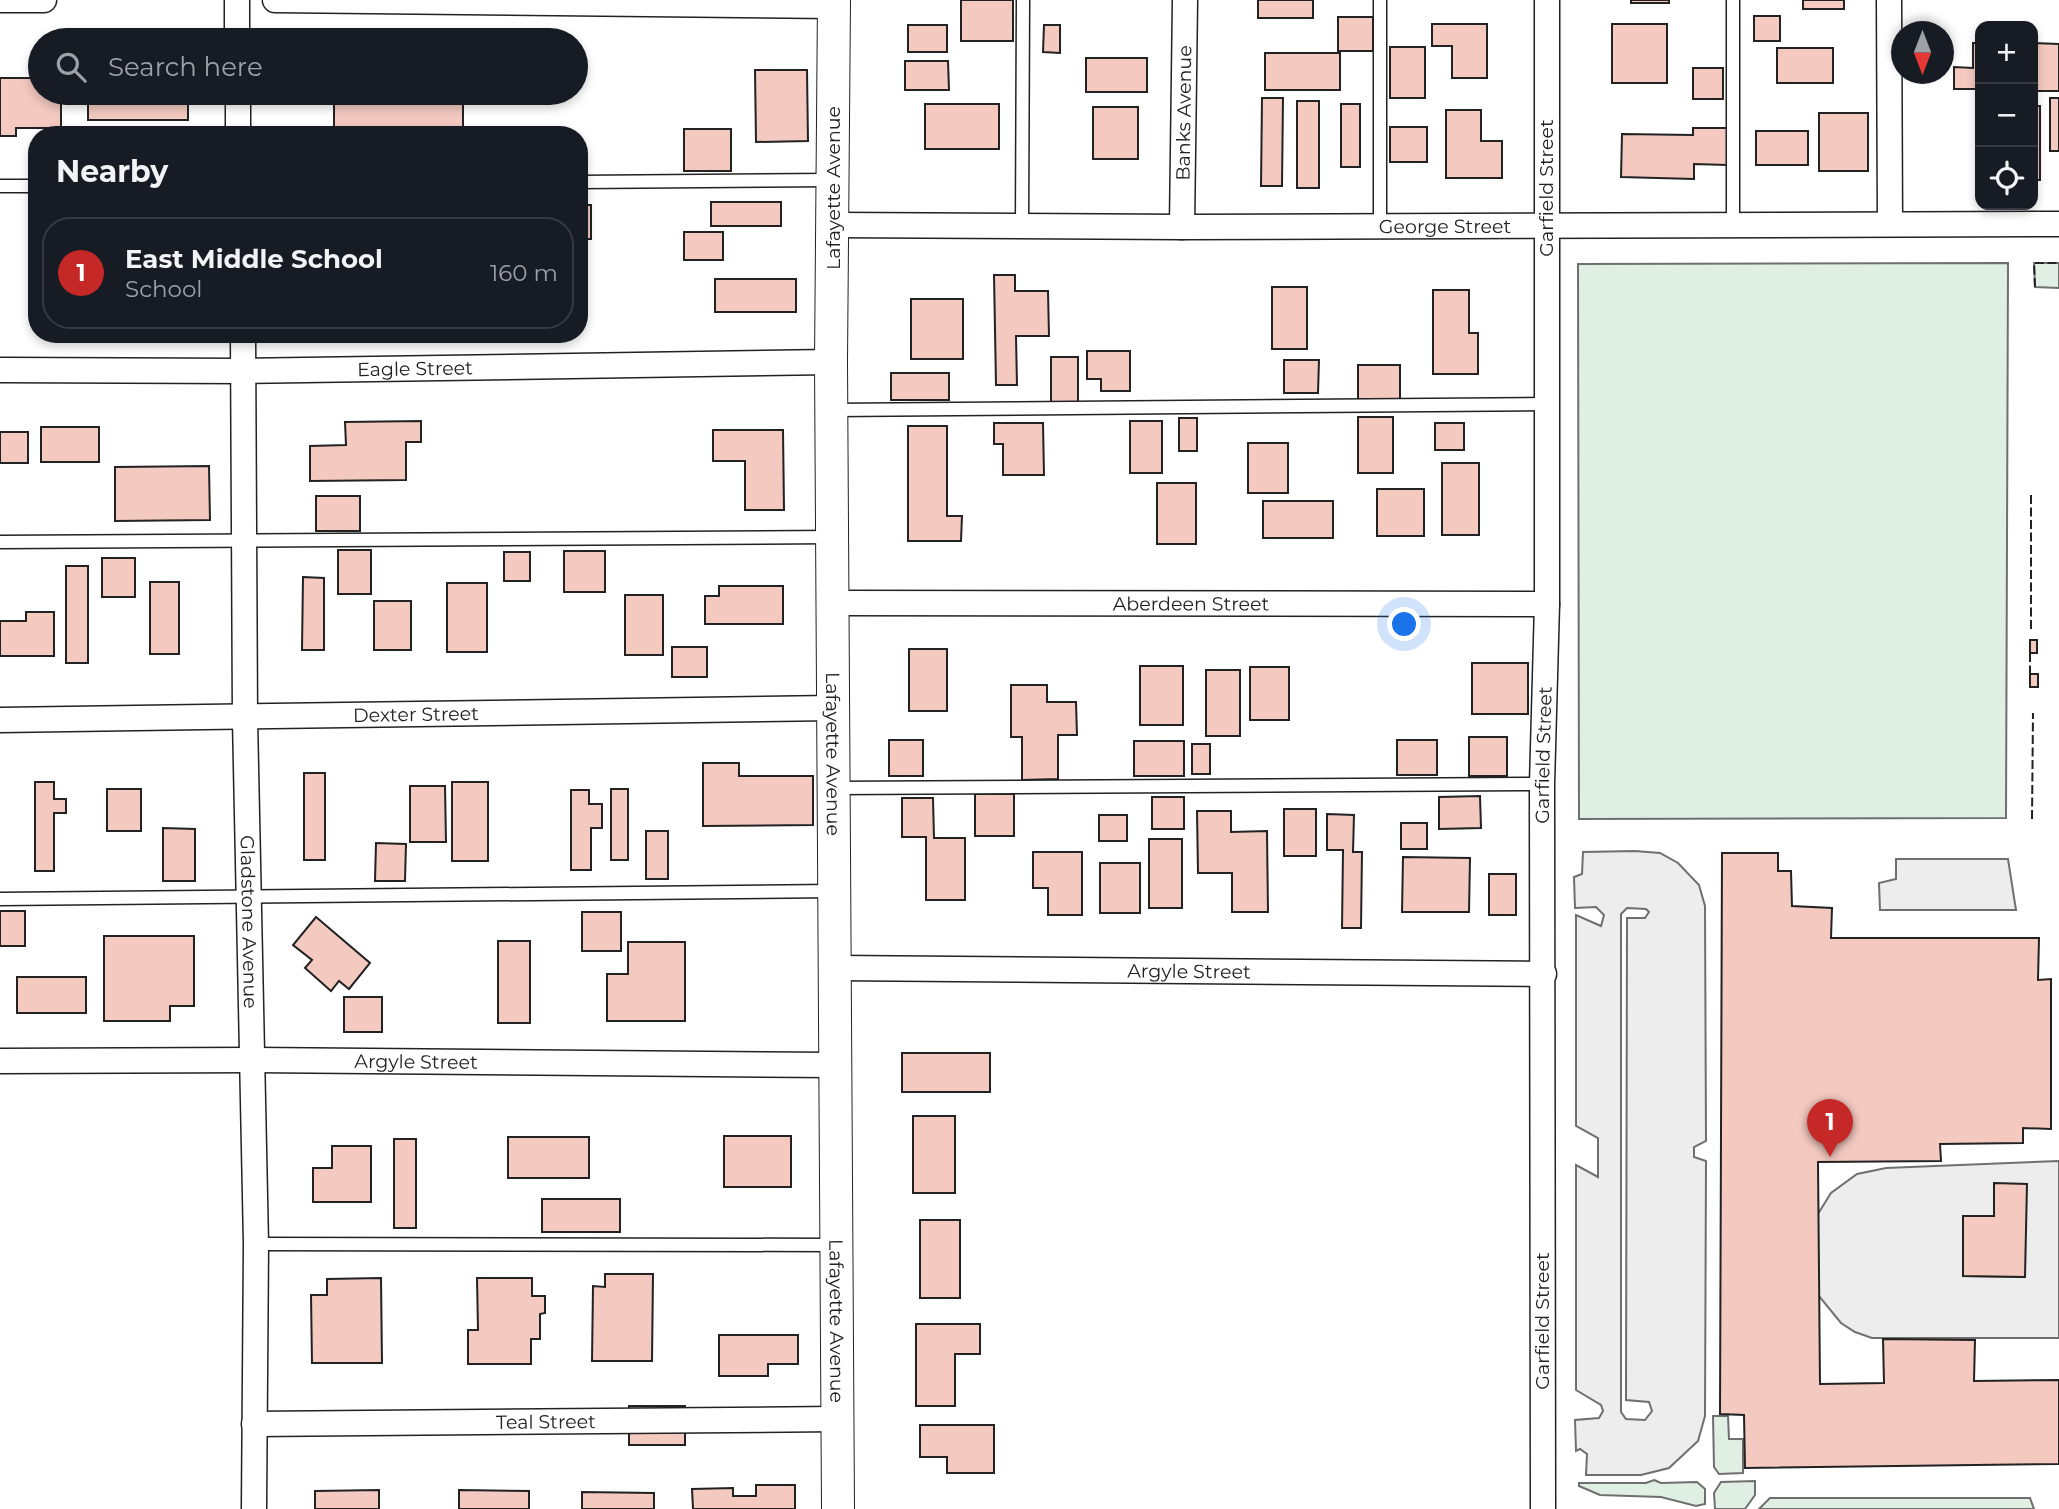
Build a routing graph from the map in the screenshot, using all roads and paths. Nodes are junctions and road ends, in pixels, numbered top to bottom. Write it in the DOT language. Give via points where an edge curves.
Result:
graph roads {
  1 [pos="0,0"];
  2 [pos="44,0"];
  3 [pos="237,0"];
  4 [pos="275,0"];
  5 [pos="1023,0"];
  6 [pos="1185,0"];
  7 [pos="1380,0"];
  8 [pos="1547,0"];
  9 [pos="1733,0"];
  10 [pos="1889,0"];
  11 [pos="834,3"];
  12 [pos="237,28"];
  13 [pos="238,105"];
  14 [pos="238,126"];
  15 [pos="833,180"];
  16 [pos="588,182"];
  17 [pos="0,186"];
  18 [pos="28,186"];
  19 [pos="1890,224"];
  20 [pos="2059,224"];
  21 [pos="833,225"];
  22 [pos="1545,225"];
  23 [pos="1733,225"];
  24 [pos="1021,226"];
  25 [pos="1380,226"];
  26 [pos="1182,227"];
  27 [pos="243,343"];
  28 [pos="831,362"];
  29 [pos="0,370"];
  30 [pos="244,371"];
  31 [pos="1546,404"];
  32 [pos="832,410"];
  33 [pos="833,537"];
  34 [pos="0,542"];
  35 [pos="246,542"];
  36 [pos="834,603"];
  37 [pos="1547,604"];
  38 [pos="834,708"];
  39 [pos="245,719"];
  40 [pos="0,720"];
  41 [pos="1542,784"];
  42 [pos="834,788"];
  43 [pos="834,891"];
  44 [pos="248,897"];
  45 [pos="0,899"];
  46 [pos="835,968"];
  47 [pos="1544,974"];
  48 [pos="254,1060"];
  49 [pos="0,1061"];
  50 [pos="834,1065"];
  51 [pos="256,1244"];
  52 [pos="835,1245"];
  53 [pos="837,1419"];
  54 [pos="254,1424"];
  55 [pos="254,1509"];
  56 [pos="838,1509"];
  57 [pos="1543,1509"];
  1 -- 2 [label="street"];
  3 -- 12 [label="street"];
  4 -- 11 [label="street"];
  5 -- 24 [label="lane"];
  6 -- 26 [label="street, Banks Avenue"];
  7 -- 25 [label="lane"];
  8 -- 22 [label="street, Garfield Street"];
  9 -- 23 [label="lane"];
  10 -- 19 [label="street"];
  11 -- 15 [label="street, Lafayette Avenue"];
  13 -- 14 [label="street"];
  15 -- 16 [label="lane"];
  15 -- 21 [label="street, Lafayette Avenue"];
  17 -- 18 [label="lane"];
  19 -- 20 [label="street, George Street"];
  19 -- 23 [label="street, George Street"];
  21 -- 24 [label="street, George Street"];
  21 -- 28 [label="street, Lafayette Avenue"];
  22 -- 23 [label="street, George Street"];
  22 -- 25 [label="street, George Street"];
  22 -- 31 [label="street, Garfield Street"];
  24 -- 26 [label="street, George Street"];
  25 -- 26 [label="street, George Street"];
  27 -- 30 [label="street, Gladstone Avenue"];
  28 -- 30 [label="street, Eagle Street"];
  28 -- 32 [label="street, Lafayette Avenue"];
  29 -- 30 [label="street, Eagle Street"];
  30 -- 35 [label="street, Gladstone Avenue"];
  31 -- 32 [label="lane"];
  31 -- 37 [label="street, Garfield Street"];
  32 -- 33 [label="street, Lafayette Avenue"];
  33 -- 35 [label="lane"];
  33 -- 36 [label="street, Lafayette Avenue"];
  34 -- 35 [label="lane"];
  35 -- 39 [label="street, Gladstone Avenue"];
  36 -- 37 [label="street, Aberdeen Street"];
  36 -- 38 [label="street, Lafayette Avenue"];
  37 -- 41 [label="street, Garfield Street"];
  38 -- 39 [label="street, Dexter Street"];
  38 -- 42 [label="street, Lafayette Avenue"];
  39 -- 40 [label="street, Dexter Street"];
  39 -- 44 [label="street, Gladstone Avenue"];
  41 -- 42 [label="lane"];
  41 -- 47 [label="street, Garfield Street"];
  42 -- 43 [label="street, Lafayette Avenue"];
  43 -- 44 [label="lane"];
  43 -- 46 [label="street, Lafayette Avenue"];
  44 -- 45 [label="lane"];
  44 -- 48 [label="street, Gladstone Avenue"];
  46 -- 47 [label="street, Argyle Street"];
  46 -- 50 [label="street, Lafayette Avenue"];
  47 -- 57 [label="street, Garfield Street"];
  48 -- 49 [label="street, Argyle Street"];
  48 -- 50 [label="street, Argyle Street"];
  48 -- 51 [label="street, Gladstone Avenue"];
  50 -- 52 [label="street, Lafayette Avenue"];
  51 -- 52 [label="lane"];
  51 -- 54 [label="street, Gladstone Avenue"];
  52 -- 53 [label="street, Lafayette Avenue"];
  53 -- 54 [label="street, Teal Street"];
  53 -- 56 [label="street, Lafayette Avenue"];
  54 -- 55 [label="street, Gladstone Avenue"];
}
